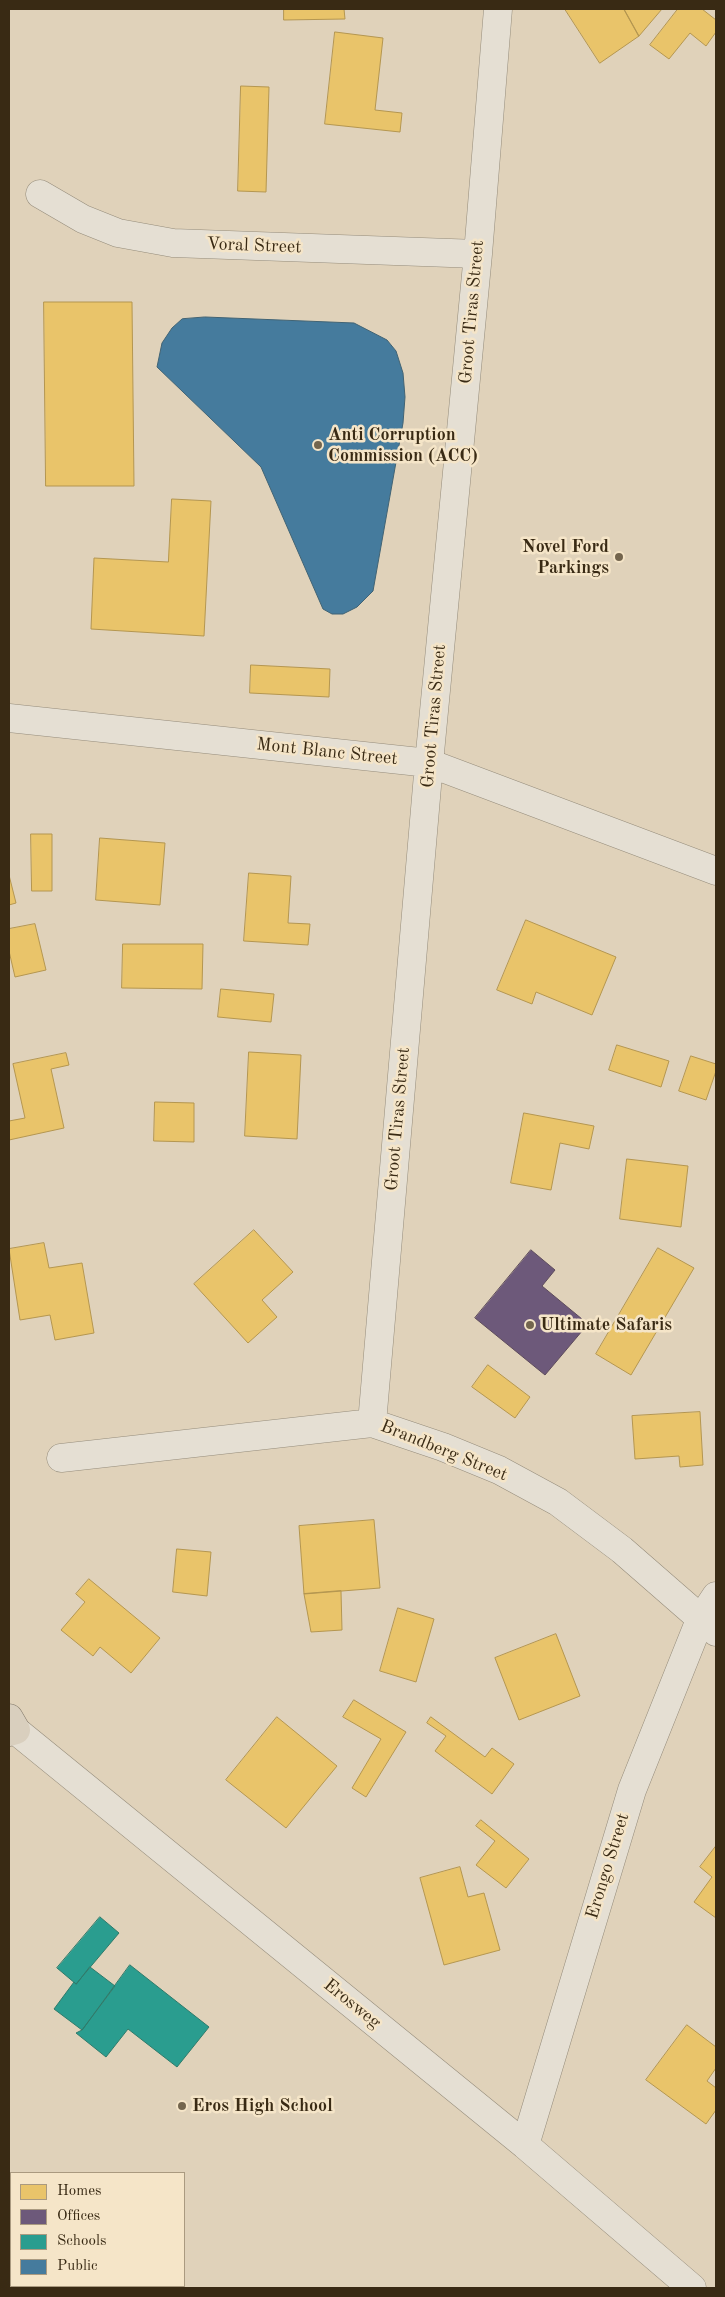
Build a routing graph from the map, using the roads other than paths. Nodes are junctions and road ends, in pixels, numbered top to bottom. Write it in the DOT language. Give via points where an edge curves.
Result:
graph roads {
  1 [pos="498,9"];
  2 [pos="40,194"];
  3 [pos="478,254"];
  4 [pos="9,718"];
  5 [pos="429,763"];
  6 [pos="716,870"];
  7 [pos="372,1423"];
  8 [pos="61,1458"];
  9 [pos="716,1596"];
  10 [pos="708,1626"];
  11 [pos="11,1726"];
  12 [pos="525,2145"];
  13 [pos="692,2288"];
  1 -- 3 [label="street, Groot Tiras Street"];
  2 -- 3 [label="street, Voral Street" via="84,220 118,233 173,243"];
  3 -- 5 [label="street, Groot Tiras Street"];
  4 -- 5 [label="street, Mont Blanc Street"];
  5 -- 6 [label="street, Mont Blanc Street"];
  5 -- 7 [label="street, Groot Tiras Street"];
  7 -- 8 [label="street, Brandberg Street"];
  7 -- 10 [label="street, Brandberg Street" via="443,1446 499,1470 558,1502 622,1550"];
  9 -- 10 [label="street, Erongo Street"];
  10 -- 12 [label="street, Erongo Street" via="632,1790"];
  11 -- 12 [label="street, Erosweg"];
  12 -- 13 [label="street, Erosweg"];
}
